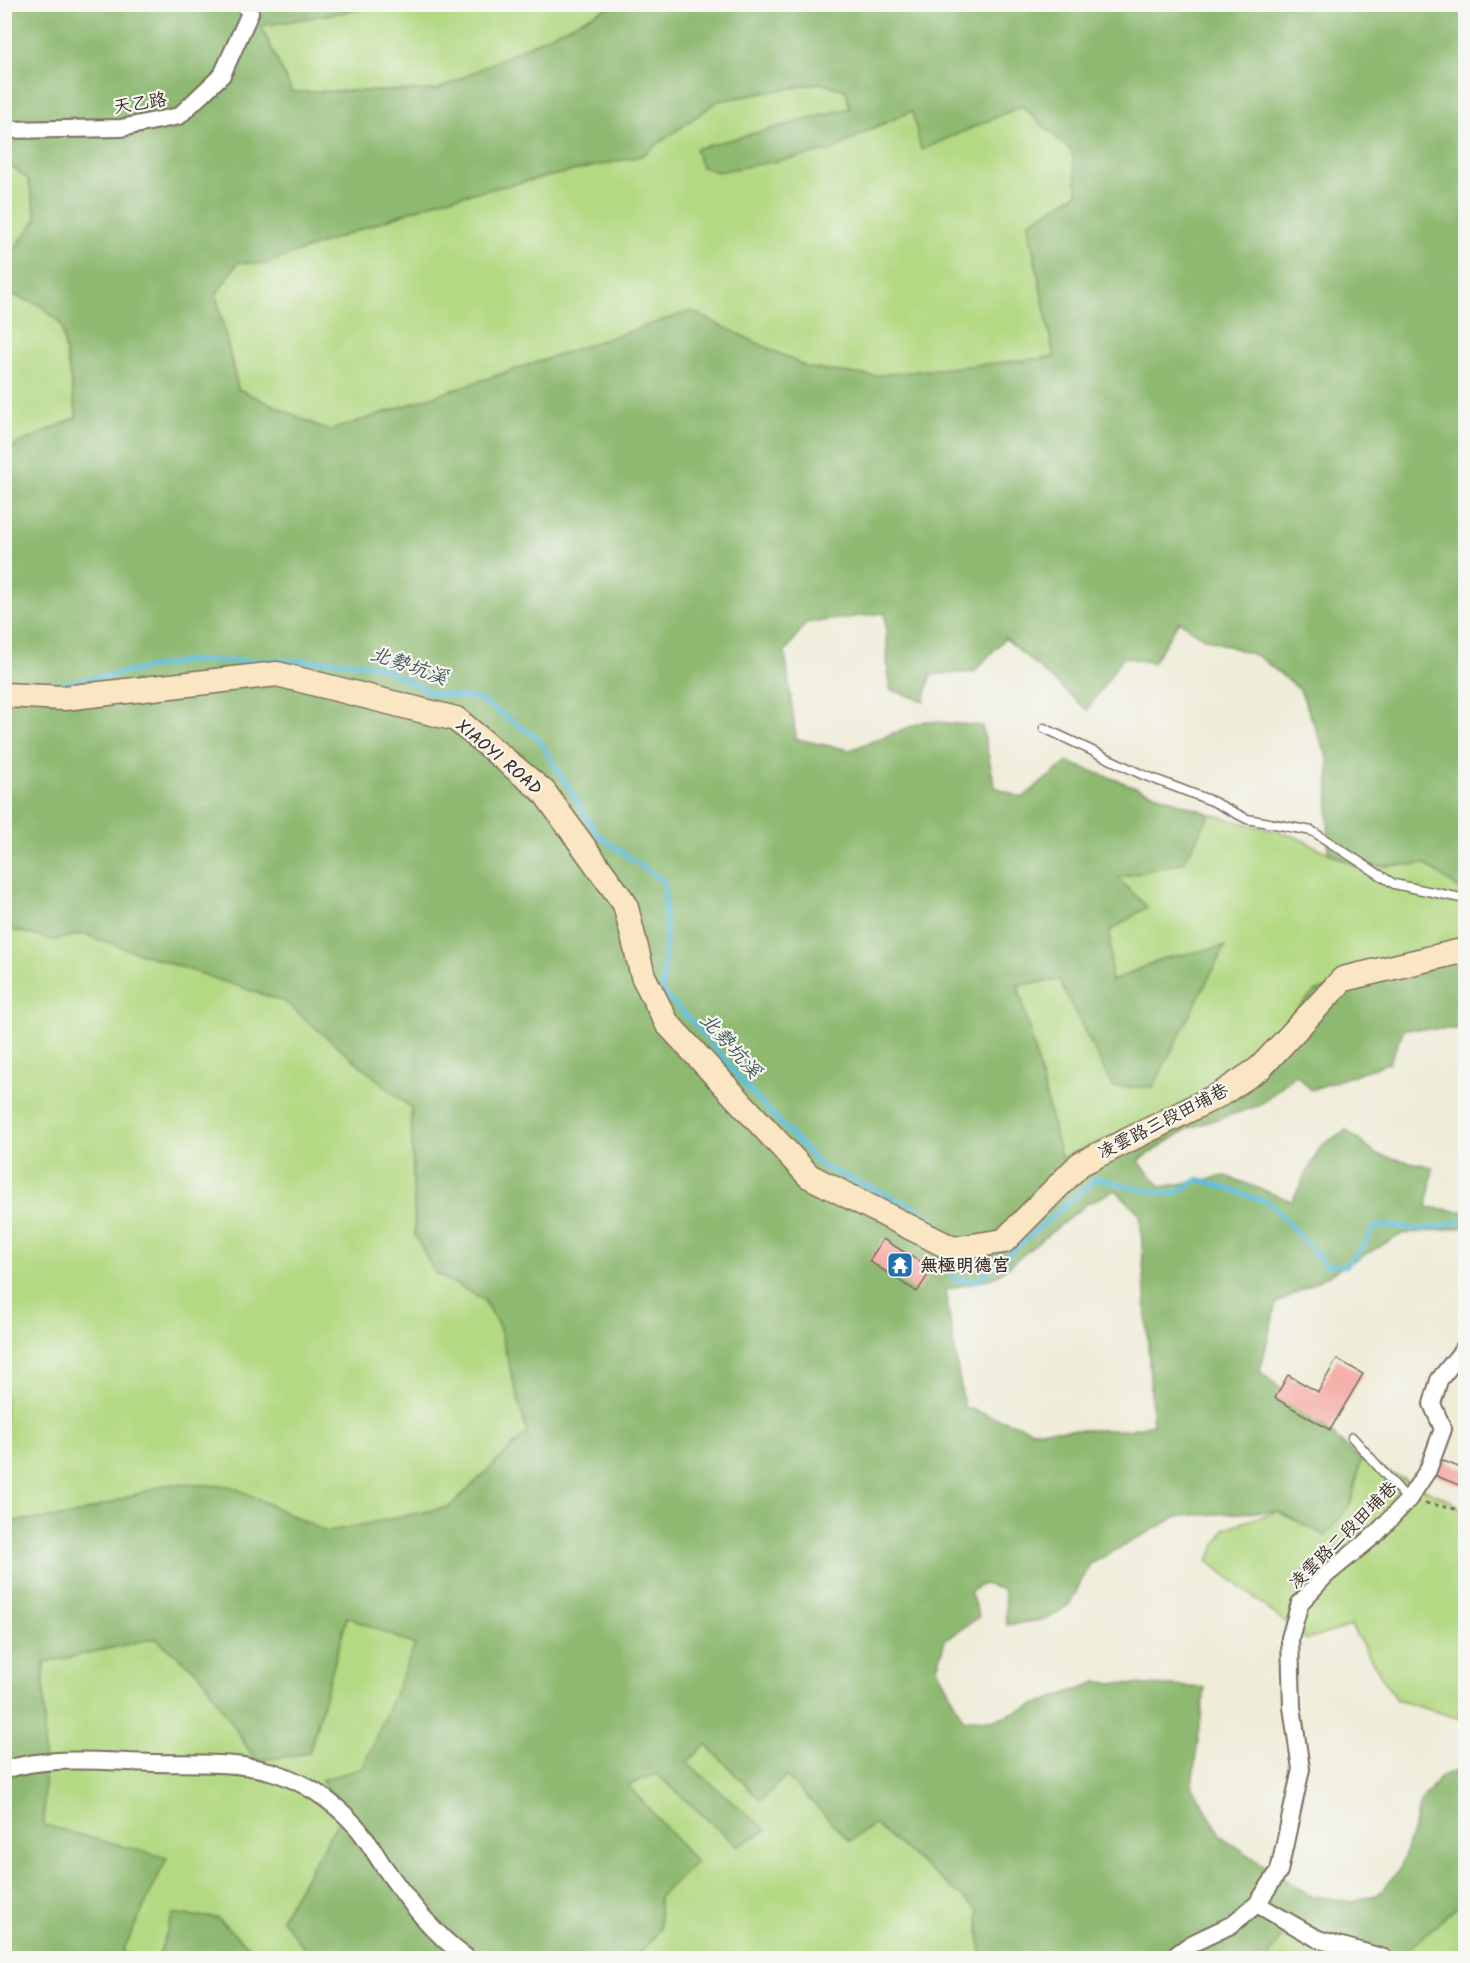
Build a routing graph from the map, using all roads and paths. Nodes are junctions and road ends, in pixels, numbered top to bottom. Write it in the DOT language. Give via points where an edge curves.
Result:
graph roads {
  1 [pos="244,4"];
  2 [pos="4,130"];
  3 [pos="4,695"];
  4 [pos="1044,728"];
  5 [pos="1466,902"];
  6 [pos="1466,950"];
  7 [pos="860,1202"];
  8 [pos="1466,1346"];
  9 [pos="1352,1437"];
  10 [pos="1408,1500"];
  11 [pos="1466,1511"];
  12 [pos="4,1770"];
  13 [pos="1257,1904"];
  14 [pos="467,1959"];
  15 [pos="1172,1959"];
  16 [pos="1384,1959"];
  1 -- 2 [label="street, 天乙路" via="250,13 222,75 179,116 121,128"];
  3 -- 7 [label="street, XIAOYI ROAD" via="64,698 277,674 456,718 544,792 625,904 643,976 667,1023 809,1176"];
  4 -- 5 [label="lane" via="1247,819 1312,831 1394,884"];
  6 -- 7 [label="street, 凌雲路三段田埔巷" via="1343,979 1260,1068 1221,1094 1080,1164 1004,1241 953,1249"];
  8 -- 10 [label="street, 凌雲路二段田埔巷" via="1439,1380 1432,1404 1443,1429 1428,1470"];
  9 -- 10 [label="lane"];
  10 -- 11 [label="path"];
  10 -- 13 [label="street, 凌雲路二段田埔巷" via="1300,1603 1290,1638 1292,1707 1301,1769 1279,1871"];
  12 -- 14 [label="street" via="61,1761 229,1764 272,1772 299,1783 354,1824 410,1904"];
  13 -- 15 [label="street, 凌雲路二段田埔巷" via="1231,1925 1191,1944"];
  13 -- 16 [label="street" via="1318,1939"];
}
